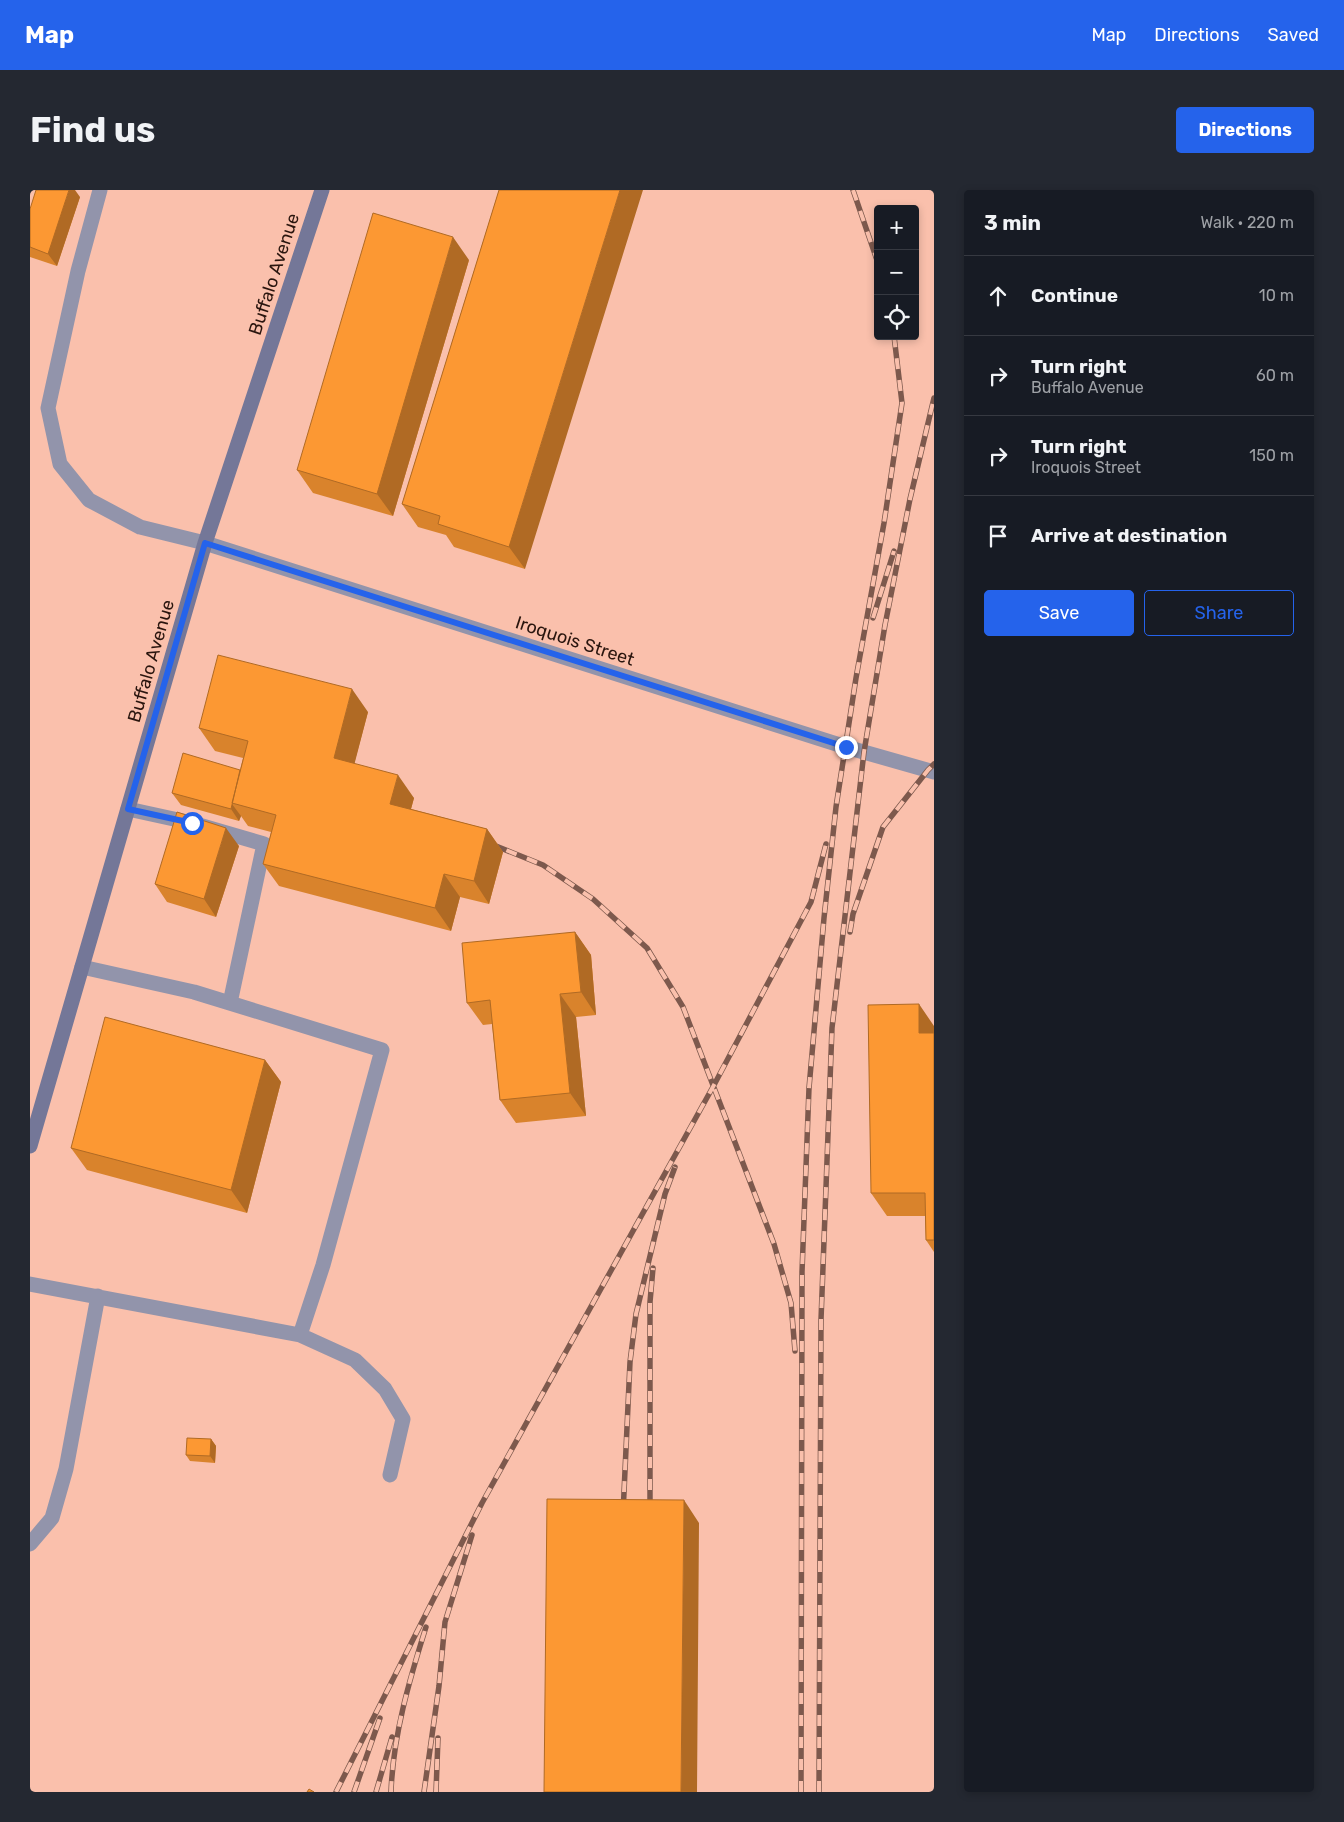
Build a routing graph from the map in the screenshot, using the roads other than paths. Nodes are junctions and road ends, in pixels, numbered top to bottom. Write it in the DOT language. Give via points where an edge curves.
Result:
graph roads {
  1 [pos="100,190"];
  2 [pos="322,190"];
  3 [pos="205,543"];
  4 [pos="934,772"];
  5 [pos="128,809"];
  6 [pos="82,967"];
  7 [pos="230,1003"];
  8 [pos="30,1146"];
  9 [pos="30,1284"];
  10 [pos="98,1296"];
  11 [pos="300,1335"];
  12 [pos="390,1475"];
  13 [pos="30,1544"];
  1 -- 3 [label="street, Iroquois Street" via="78,271 48,408 60,464 89,500 140,527"];
  2 -- 3 [label="main road, Buffalo Avenue"];
  3 -- 4 [label="street, Iroquois Street" via="846,747"];
  3 -- 5 [label="main road, Buffalo Avenue"];
  5 -- 6 [label="main road, Buffalo Avenue"];
  5 -- 7 [label="street" via="264,844"];
  6 -- 7 [label="street"];
  6 -- 8 [label="main road, Buffalo Avenue"];
  7 -- 11 [label="street" via="382,1050"];
  9 -- 10 [label="street"];
  10 -- 11 [label="street"];
  10 -- 13 [label="street" via="66,1469 52,1518"];
  11 -- 12 [label="street" via="355,1360 385,1389 403,1419"];
}
